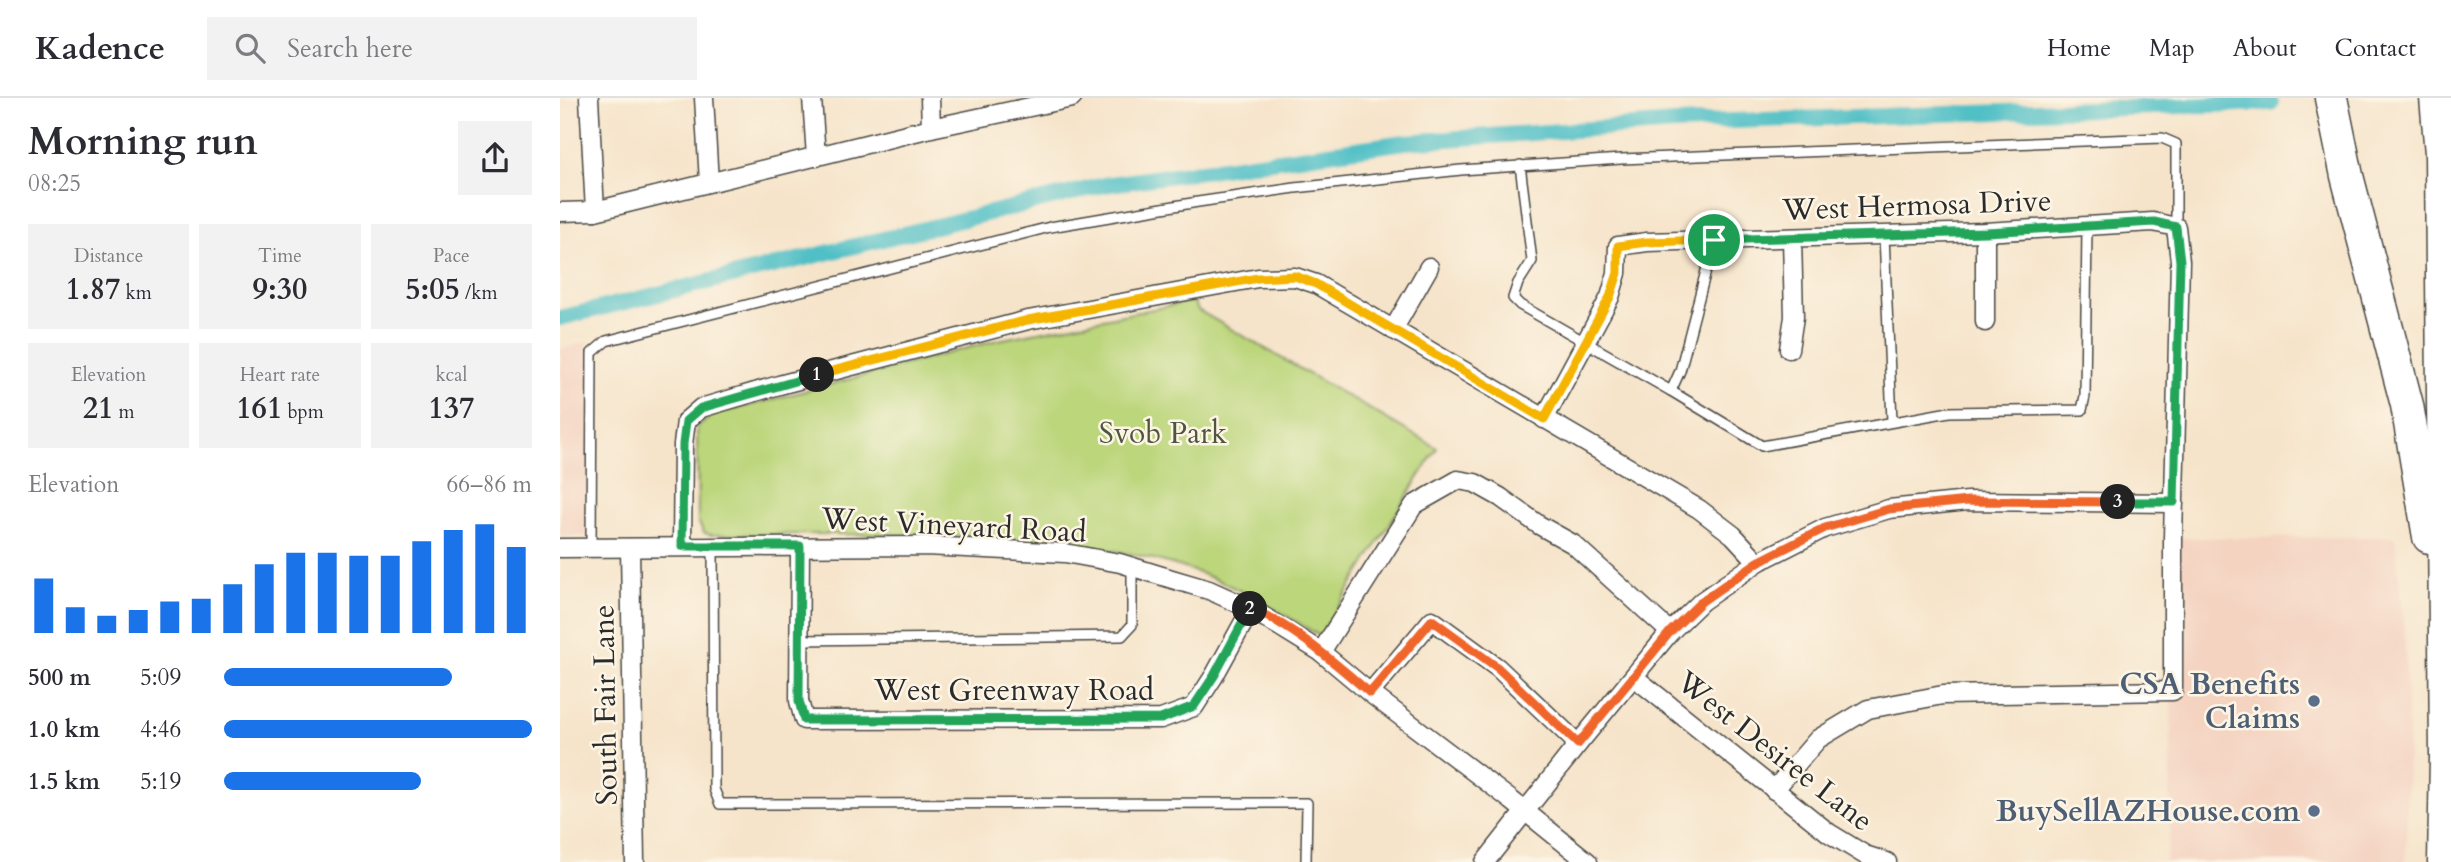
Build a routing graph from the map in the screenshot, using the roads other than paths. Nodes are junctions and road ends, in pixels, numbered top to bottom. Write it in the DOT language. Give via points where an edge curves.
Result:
graph roads {
  1 [pos="589,98"];
  2 [pos="704,98"];
  3 [pos="812,98"];
  4 [pos="930,98"];
  5 [pos="2331,98"];
  6 [pos="2436,98"];
  7 [pos="1061,99"];
  8 [pos="931,128"];
  9 [pos="816,157"];
  10 [pos="1520,165"];
  11 [pos="709,182"];
  12 [pos="595,211"];
  13 [pos="560,212"];
  14 [pos="2087,226"];
  15 [pos="2176,227"];
  16 [pos="1986,232"];
  17 [pos="1884,235"];
  18 [pos="1792,238"];
  19 [pos="1714,240"];
  20 [pos="1429,267"];
  21 [pos="1986,322"];
  22 [pos="1393,330"];
  23 [pos="1586,342"];
  24 [pos="1789,349"];
  25 [pos="1671,391"];
  26 [pos="1544,419"];
  27 [pos="1892,421"];
  28 [pos="2174,502"];
  29 [pos="682,546"];
  30 [pos="713,546"];
  31 [pos="800,546"];
  32 [pos="560,548"];
  33 [pos="591,548"];
  34 [pos="630,548"];
  35 [pos="1758,562"];
  36 [pos="1132,567"];
  37 [pos="1251,609"];
  38 [pos="1670,632"];
  39 [pos="800,640"];
  40 [pos="1321,652"];
  41 [pos="1634,677"];
  42 [pos="1370,693"];
  43 [pos="1578,744"];
  44 [pos="2446,757"];
  45 [pos="1774,790"];
  46 [pos="1525,811"];
  47 [pos="635,862"];
  48 [pos="1307,862"];
  49 [pos="1485,862"];
  50 [pos="1588,862"];
  51 [pos="1887,862"];
  52 [pos="2444,862"];
  1 -- 12 [label="street"];
  2 -- 11 [label="street"];
  3 -- 9 [label="street"];
  4 -- 8 [label="street"];
  5 -- 44 [label="highway" via="2416,456 2429,538 2439,741"];
  6 -- 44 [label="highway" via="2441,153"];
  7 -- 8 [label="street"];
  8 -- 9 [label="street"];
  9 -- 11 [label="street"];
  10 -- 15 [label="lane" via="2162,138 2176,144"];
  10 -- 23 [label="lane" via="1532,261 1513,298"];
  10 -- 33 [label="lane" via="1295,188 1050,227 606,341 592,353"];
  11 -- 12 [label="street"];
  12 -- 13 [label="street"];
  14 -- 15 [label="street, West Hermosa Drive" via="2154,222"];
  14 -- 16 [label="street, West Hermosa Drive"];
  14 -- 27 [label="lane" via="2082,410 1949,412"];
  15 -- 28 [label="street" via="2180,261"];
  16 -- 17 [label="street, West Hermosa Drive"];
  16 -- 21 [label="street"];
  17 -- 18 [label="street, West Hermosa Drive"];
  17 -- 27 [label="lane"];
  18 -- 19 [label="street, West Hermosa Drive"];
  18 -- 24 [label="street" via="1794,317"];
  19 -- 23 [label="street, West Hermosa Drive" via="1618,246 1618,273"];
  19 -- 25 [label="lane"];
  20 -- 22 [label="street"];
  22 -- 26 [label="street"];
  22 -- 29 [label="street" via="1316,284 1295,276 1258,278 1028,320 701,408 686,421"];
  23 -- 25 [label="lane"];
  23 -- 26 [label="street"];
  25 -- 27 [label="lane" via="1762,446"];
  26 -- 35 [label="street" via="1699,509"];
  28 -- 35 [label="street" via="1968,501 1889,509 1825,528"];
  28 -- 45 [label="street" via="2173,691 1943,695 1868,709 1818,739"];
  29 -- 30 [label="street, West Vineyard Road"];
  29 -- 34 [label="street, West Vineyard Road"];
  30 -- 31 [label="street, West Vineyard Road"];
  30 -- 48 [label="lane" via="714,789 720,804 1307,803"];
  31 -- 36 [label="street, West Vineyard Road" via="1065,553"];
  31 -- 39 [label="street"];
  32 -- 33 [label="street, West Vineyard Road"];
  33 -- 34 [label="street, West Vineyard Road"];
  34 -- 47 [label="street, South Fair Lane"];
  35 -- 38 [label="street" via="1702,601"];
  36 -- 37 [label="street, West Vineyard Road" via="1209,590"];
  36 -- 39 [label="lane" via="1132,625 1122,636"];
  37 -- 39 [label="street, West Greenway Road" via="1194,706 1161,719 804,720 799,701"];
  37 -- 40 [label="street, West Vineyard Road"];
  38 -- 40 [label="street" via="1573,544 1475,483 1458,480 1414,505"];
  38 -- 41 [label="street"];
  40 -- 42 [label="street, West Vineyard Road"];
  41 -- 43 [label="street"];
  41 -- 45 [label="street, West Desiree Lane"];
  42 -- 43 [label="street" via="1432,620 1498,668"];
  42 -- 46 [label="street, West Vineyard Road"];
  43 -- 46 [label="street"];
  44 -- 52 [label="highway"];
  45 -- 51 [label="street, West Desiree Lane" via="1829,833 1865,855"];
  46 -- 49 [label="street"];
  46 -- 50 [label="street, West Vineyard Road"];
}
